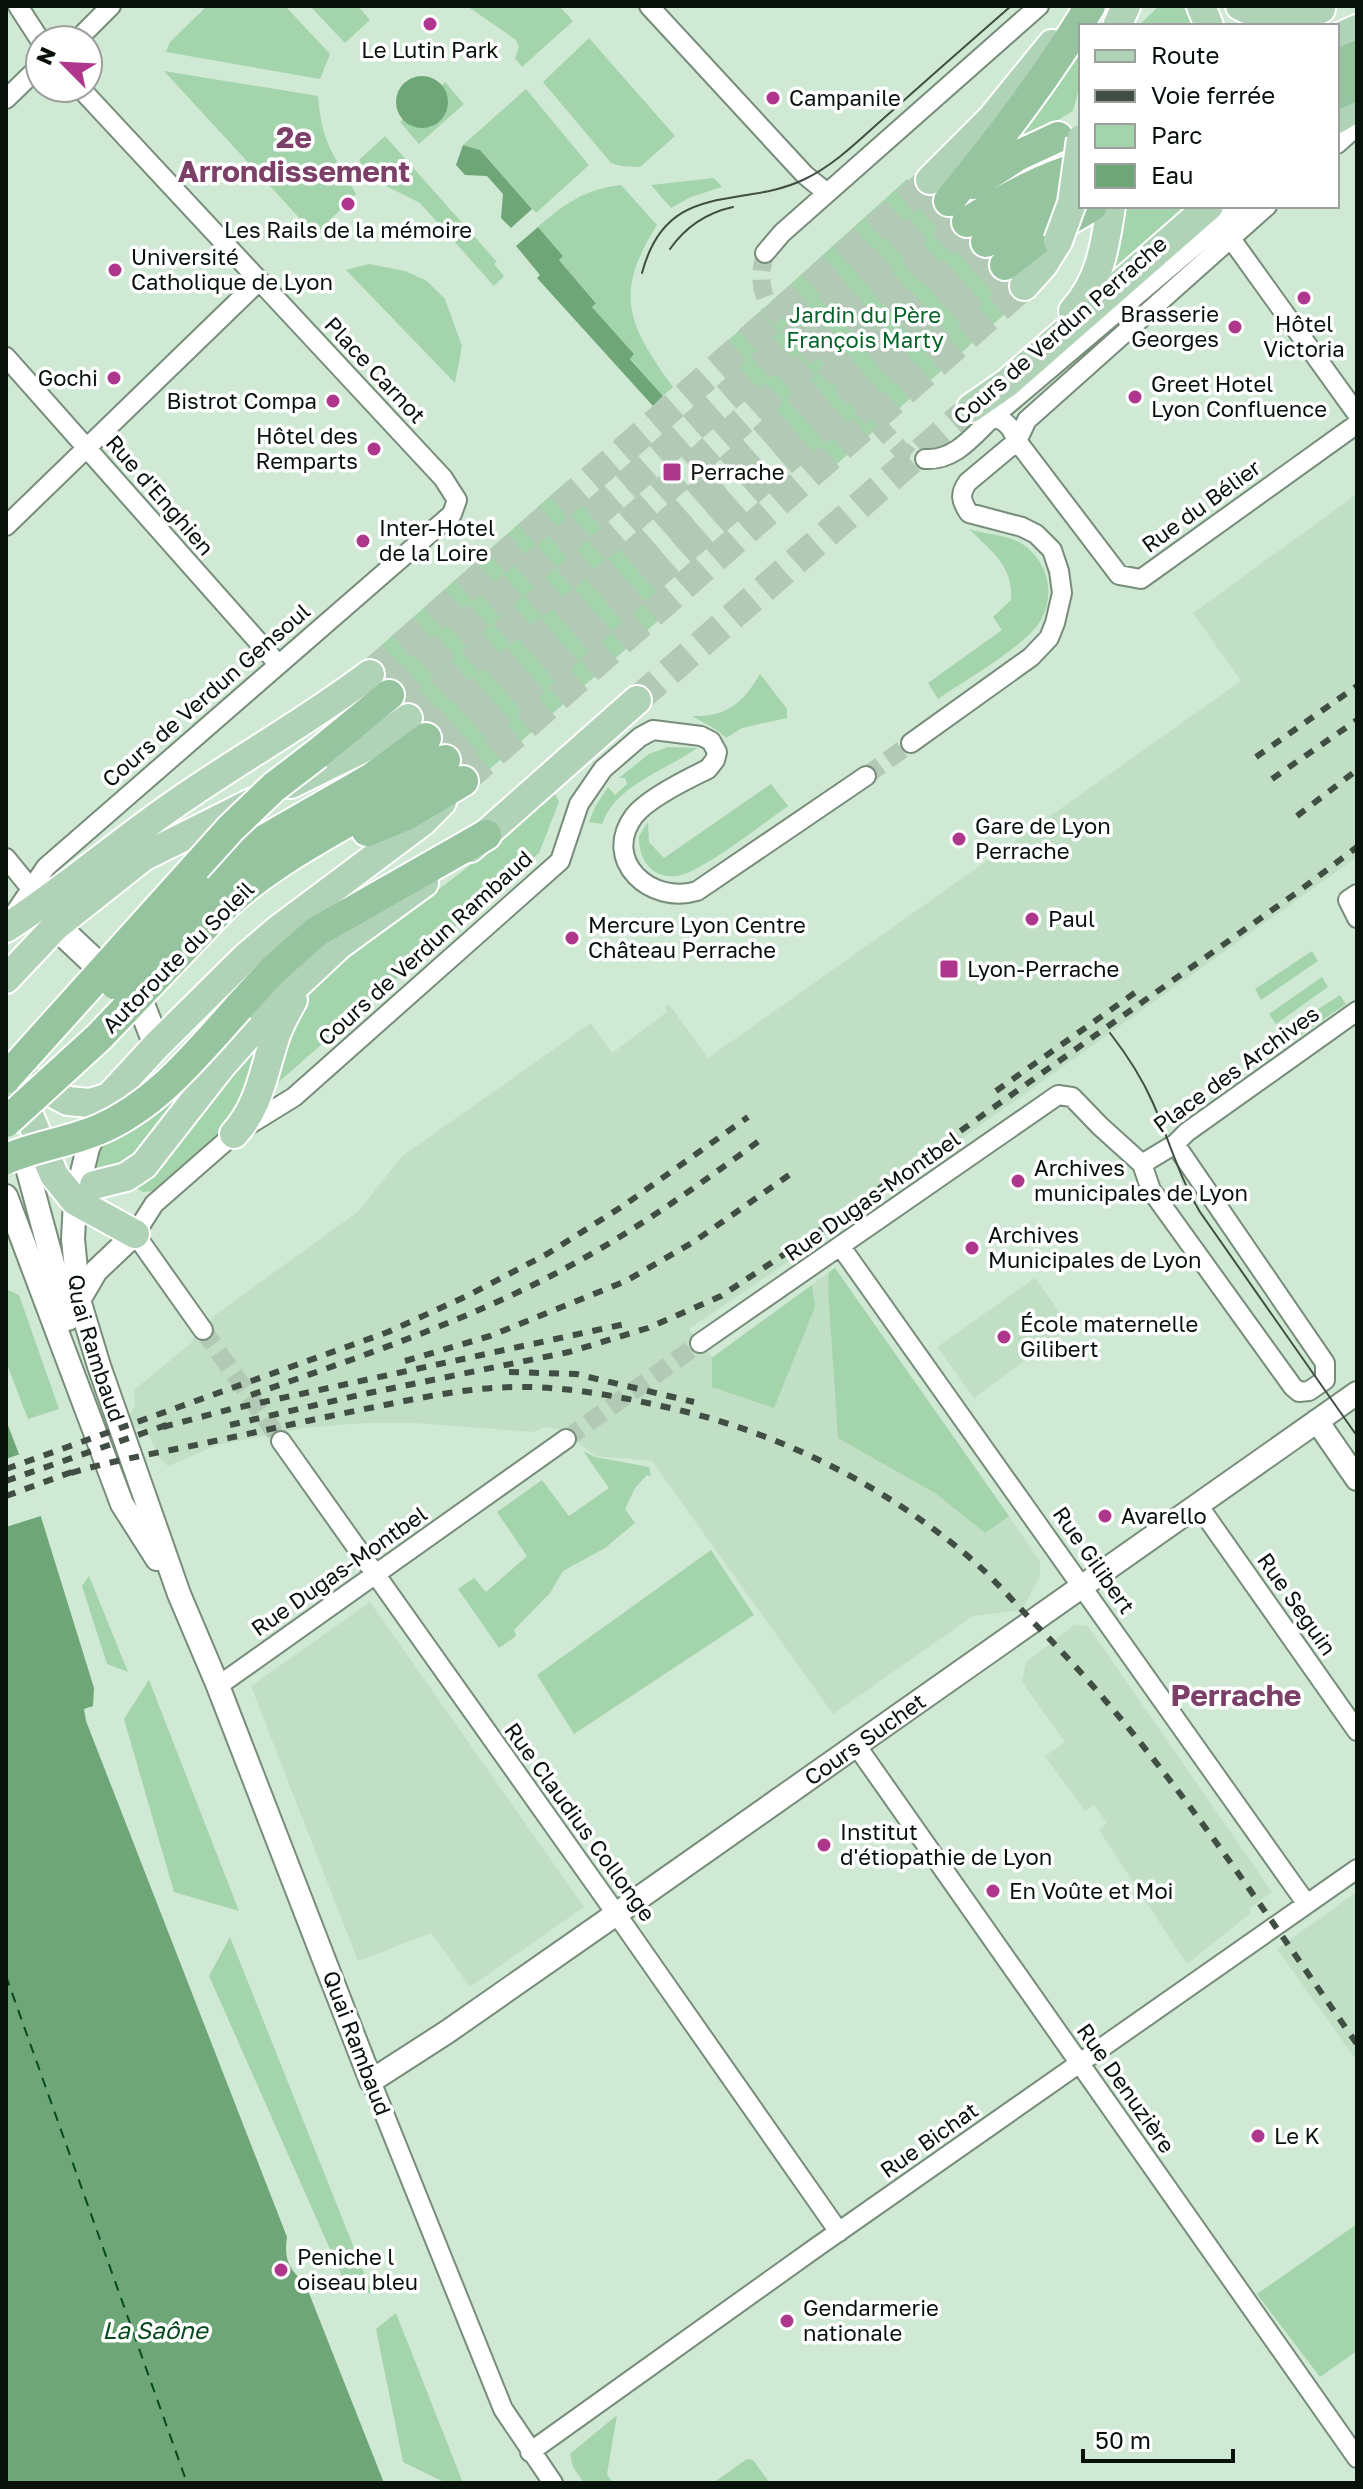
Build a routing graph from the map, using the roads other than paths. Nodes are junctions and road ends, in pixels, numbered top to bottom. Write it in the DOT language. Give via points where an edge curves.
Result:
graph roads {
  1 [pos="18,6"];
  2 [pos="111,6"];
  3 [pos="649,6"];
  4 [pos="1039,6"];
  5 [pos="1082,6"];
  6 [pos="1090,6"];
  7 [pos="1240,6"];
  8 [pos="1316,14"];
  9 [pos="30,24"];
  10 [pos="93,24"];
  11 [pos="1079,24"];
  12 [pos="1079,25"];
  13 [pos="24,82"];
  14 [pos="6,99"];
  15 [pos="95,104"];
  16 [pos="1357,107"];
  17 [pos="1357,116"];
  18 [pos="1339,118"];
  19 [pos="1357,126"];
  20 [pos="1339,130"];
  21 [pos="1073,134"];
  22 [pos="1339,142"];
  23 [pos="1079,168"];
  24 [pos="1079,182"];
  25 [pos="827,193"];
  26 [pos="1104,208"];
  27 [pos="1239,208"];
  28 [pos="1261,208"];
  29 [pos="1220,223"];
  30 [pos="977,233"];
  31 [pos="765,253"];
  32 [pos="259,281"];
  33 [pos="6,357"];
  34 [pos="982,412"];
  35 [pos="1357,414"];
  36 [pos="1357,424"];
  37 [pos="1017,441"];
  38 [pos="87,449"];
  39 [pos="958,450"];
  40 [pos="925,459"];
  41 [pos="978,474"];
  42 [pos="452,514"];
  43 [pos="6,526"];
  44 [pos="278,664"];
  45 [pos="637,700"];
  46 [pos="417,728"];
  47 [pos="911,743"];
  48 [pos="866,776"];
  49 [pos="486,835"];
  50 [pos="6,858"];
  51 [pos="1352,897"];
  52 [pos="212,900"];
  53 [pos="44,907"];
  54 [pos="1357,918"];
  55 [pos="6,927"];
  56 [pos="309,973"];
  57 [pos="6,979"];
  58 [pos="1357,1011"];
  59 [pos="157,1045"];
  60 [pos="7,1075"];
  61 [pos="109,1097"];
  62 [pos="6,1122"];
  63 [pos="234,1134"];
  64 [pos="1175,1144"];
  65 [pos="1142,1164"];
  66 [pos="17,1165"];
  67 [pos="84,1193"];
  68 [pos="6,1196"];
  69 [pos="135,1234"];
  70 [pos="841,1247"];
  71 [pos="79,1300"];
  72 [pos="203,1330"];
  73 [pos="700,1343"];
  74 [pos="1355,1399"];
  75 [pos="1317,1421"];
  76 [pos="92,1426"];
  77 [pos="566,1439"];
  78 [pos="281,1441"];
  79 [pos="1357,1479"];
  80 [pos="1198,1505"];
  81 [pos="375,1576"];
  82 [pos="1082,1585"];
  83 [pos="179,1594"];
  84 [pos="218,1686"];
  85 [pos="1357,1731"];
  86 [pos="856,1745"];
  87 [pos="1357,1869"];
  88 [pos="1306,1903"];
  89 [pos="616,1913"];
  90 [pos="1080,2063"];
  91 [pos="371,2081"];
  92 [pos="839,2232"];
  93 [pos="530,2452"];
  94 [pos="1357,2458"];
  95 [pos="553,2483"];
  1 -- 9 [label="street"];
  2 -- 10 [label="street"];
  3 -- 25 [label="street"];
  4 -- 25 [label="street"];
  5 -- 30 [label="main road" via="991,119"];
  6 -- 11 [label="highway"];
  7 -- 8 [label="main road" via="1276,16"];
  12 -- 30 [label="highway" via="1001,137"];
  13 -- 14 [label="street"];
  15 -- 32 [label="street, Place Carnot"];
  16 -- 18 [label="main road"];
  17 -- 20 [label="street"];
  19 -- 22 [label="street"];
  21 -- 30 [label="highway" via="1017,156"];
  21 -- 30 [label="main road, bridge" via="1072,203 1043,265"];
  23 -- 30 [label="highway" via="1021,190"];
  24 -- 30 [label="highway"];
  25 -- 31 [label="street"];
  26 -- 30 [label="highway" via="1052,228"];
  26 -- 34 [label="main road" via="1103,258 1086,296"];
  27 -- 29 [label="street, Cours de Verdun Perrache"];
  28 -- 29 [label="street, Cours de Verdun Perrache"];
  29 -- 34 [label="main road" via="1007,383"];
  29 -- 35 [label="street"];
  29 -- 37 [label="street, Cours de Verdun Perrache" via="1027,420"];
  32 -- 38 [label="street"];
  32 -- 42 [label="street, Place Carnot" via="443,478 457,500"];
  33 -- 38 [label="street, Rue d'Enghien"];
  34 -- 37 [label="street, Rue du Bélier" via="1005,421"];
  34 -- 39 [label="street, Cours de Verdun Perrache"];
  36 -- 37 [label="street, Rue du Bélier" via="1141,579 1119,575"];
  37 -- 41 [label="street, Cours de Verdun Perrache"];
  38 -- 43 [label="street"];
  38 -- 44 [label="street, Rue d'Enghien"];
  39 -- 40 [label="street, Cours de Verdun Perrache"];
  39 -- 41 [label="street" via="964,471"];
  41 -- 47 [label="street, Cours de Verdun Perrache" via="962,490 969,513 1022,527 1052,550 1062,593 1055,623 1031,657"];
  42 -- 44 [label="street, Cours de Verdun Gensoul"];
  44 -- 53 [label="street, Cours de Verdun Gensoul" via="46,867"];
  45 -- 49 [label="main road"];
  46 -- 52 [label="highway, Autoroute du Soleil" via="372,778 264,840"];
  46 -- 52 [label="highway, Autoroute du Soleil" via="406,815 264,872"];
  46 -- 53 [label="main road" via="374,743"];
  46 -- 53 [label="main road" via="327,707 173,805"];
  46 -- 59 [label="main road" via="422,822 279,929"];
  46 -- 60 [label="highway, bridge" via="317,754 274,787"];
  48 -- 63 [label="street, Cours de Verdun Rambaud" via="697,891 669,895 635,877 625,848 627,831 646,805 708,769 717,752 701,736 653,730 640,737 603,769 579,804 560,861 294,1097"];
  49 -- 56 [label="main road"];
  49 -- 66 [label="highway, bridge" via="316,932 274,969 177,1075 123,1117"];
  50 -- 53 [label="street"];
  51 -- 54 [label="street"];
  52 -- 60 [label="highway, Autoroute du Soleil, bridge"];
  52 -- 62 [label="highway, Autoroute du Soleil, bridge" via="99,1037"];
  53 -- 55 [label="main road"];
  53 -- 55 [label="street, Cours de Verdun Gensoul"];
  53 -- 57 [label="main road"];
  53 -- 59 [label="main road" via="142,1007"];
  56 -- 63 [label="main road" via="280,1024 256,1101"];
  56 -- 67 [label="main road" via="222,1065 144,1165"];
  58 -- 64 [label="street, Place des Archives"];
  59 -- 61 [label="main road"];
  60 -- 61 [label="main road" via="68,1101 90,1103"];
  60 -- 67 [label="main road" via="33,1120 54,1175"];
  61 -- 67 [label="street, Quai Rambaud" via="88,1148"];
  63 -- 69 [label="street, Cours de Verdun Rambaud" via="154,1204"];
  64 -- 65 [label="street, Place des Archives"];
  64 -- 65 [label="street" via="1325,1363 1325,1380 1309,1391 1299,1392 1285,1376 1151,1190"];
  65 -- 70 [label="street, Rue Dugas-Montbel" via="1072,1097 1058,1095"];
  66 -- 76 [label="street, Quai Rambaud" via="62,1292"];
  67 -- 69 [label="main road"];
  67 -- 71 [label="street, Quai Rambaud" via="73,1239"];
  68 -- 76 [label="street, Quai Rambaud"];
  69 -- 71 [label="street" via="96,1271"];
  69 -- 72 [label="street"];
  70 -- 73 [label="street, Rue Dugas-Montbel"];
  70 -- 82 [label="street, Rue Gilibert"];
  71 -- 83 [label="street, Quai Rambaud"];
  74 -- 75 [label="street, Cours Suchet"];
  75 -- 79 [label="street"];
  75 -- 80 [label="street, Cours Suchet"];
  76 -- 83 [label="street, Quai Rambaud" via="122,1504"];
  77 -- 81 [label="street, Rue Dugas-Montbel"];
  78 -- 81 [label="street, Rue Claudius Collonge"];
  80 -- 82 [label="street, Cours Suchet"];
  80 -- 85 [label="street, Rue Seguin"];
  81 -- 84 [label="street, Rue Dugas-Montbel"];
  81 -- 89 [label="street, Rue Claudius Collonge"];
  82 -- 86 [label="street, Cours Suchet"];
  82 -- 88 [label="street, Rue Gilibert"];
  83 -- 84 [label="street, Quai Rambaud"];
  84 -- 91 [label="street, Quai Rambaud"];
  86 -- 89 [label="street, Cours Suchet"];
  86 -- 90 [label="street, Rue Denuzière"];
  87 -- 88 [label="street, Rue Bichat"];
  88 -- 90 [label="street, Rue Bichat"];
  89 -- 91 [label="street, Cours Suchet"];
  89 -- 92 [label="street, Rue Claudius Collonge"];
  90 -- 92 [label="street, Rue Bichat"];
  90 -- 94 [label="street, Rue Denuzière"];
  91 -- 93 [label="street, Quai Rambaud" via="503,2409"];
  92 -- 93 [label="street, Rue Bichat"];
  93 -- 95 [label="street, Quai Rambaud"];
}
